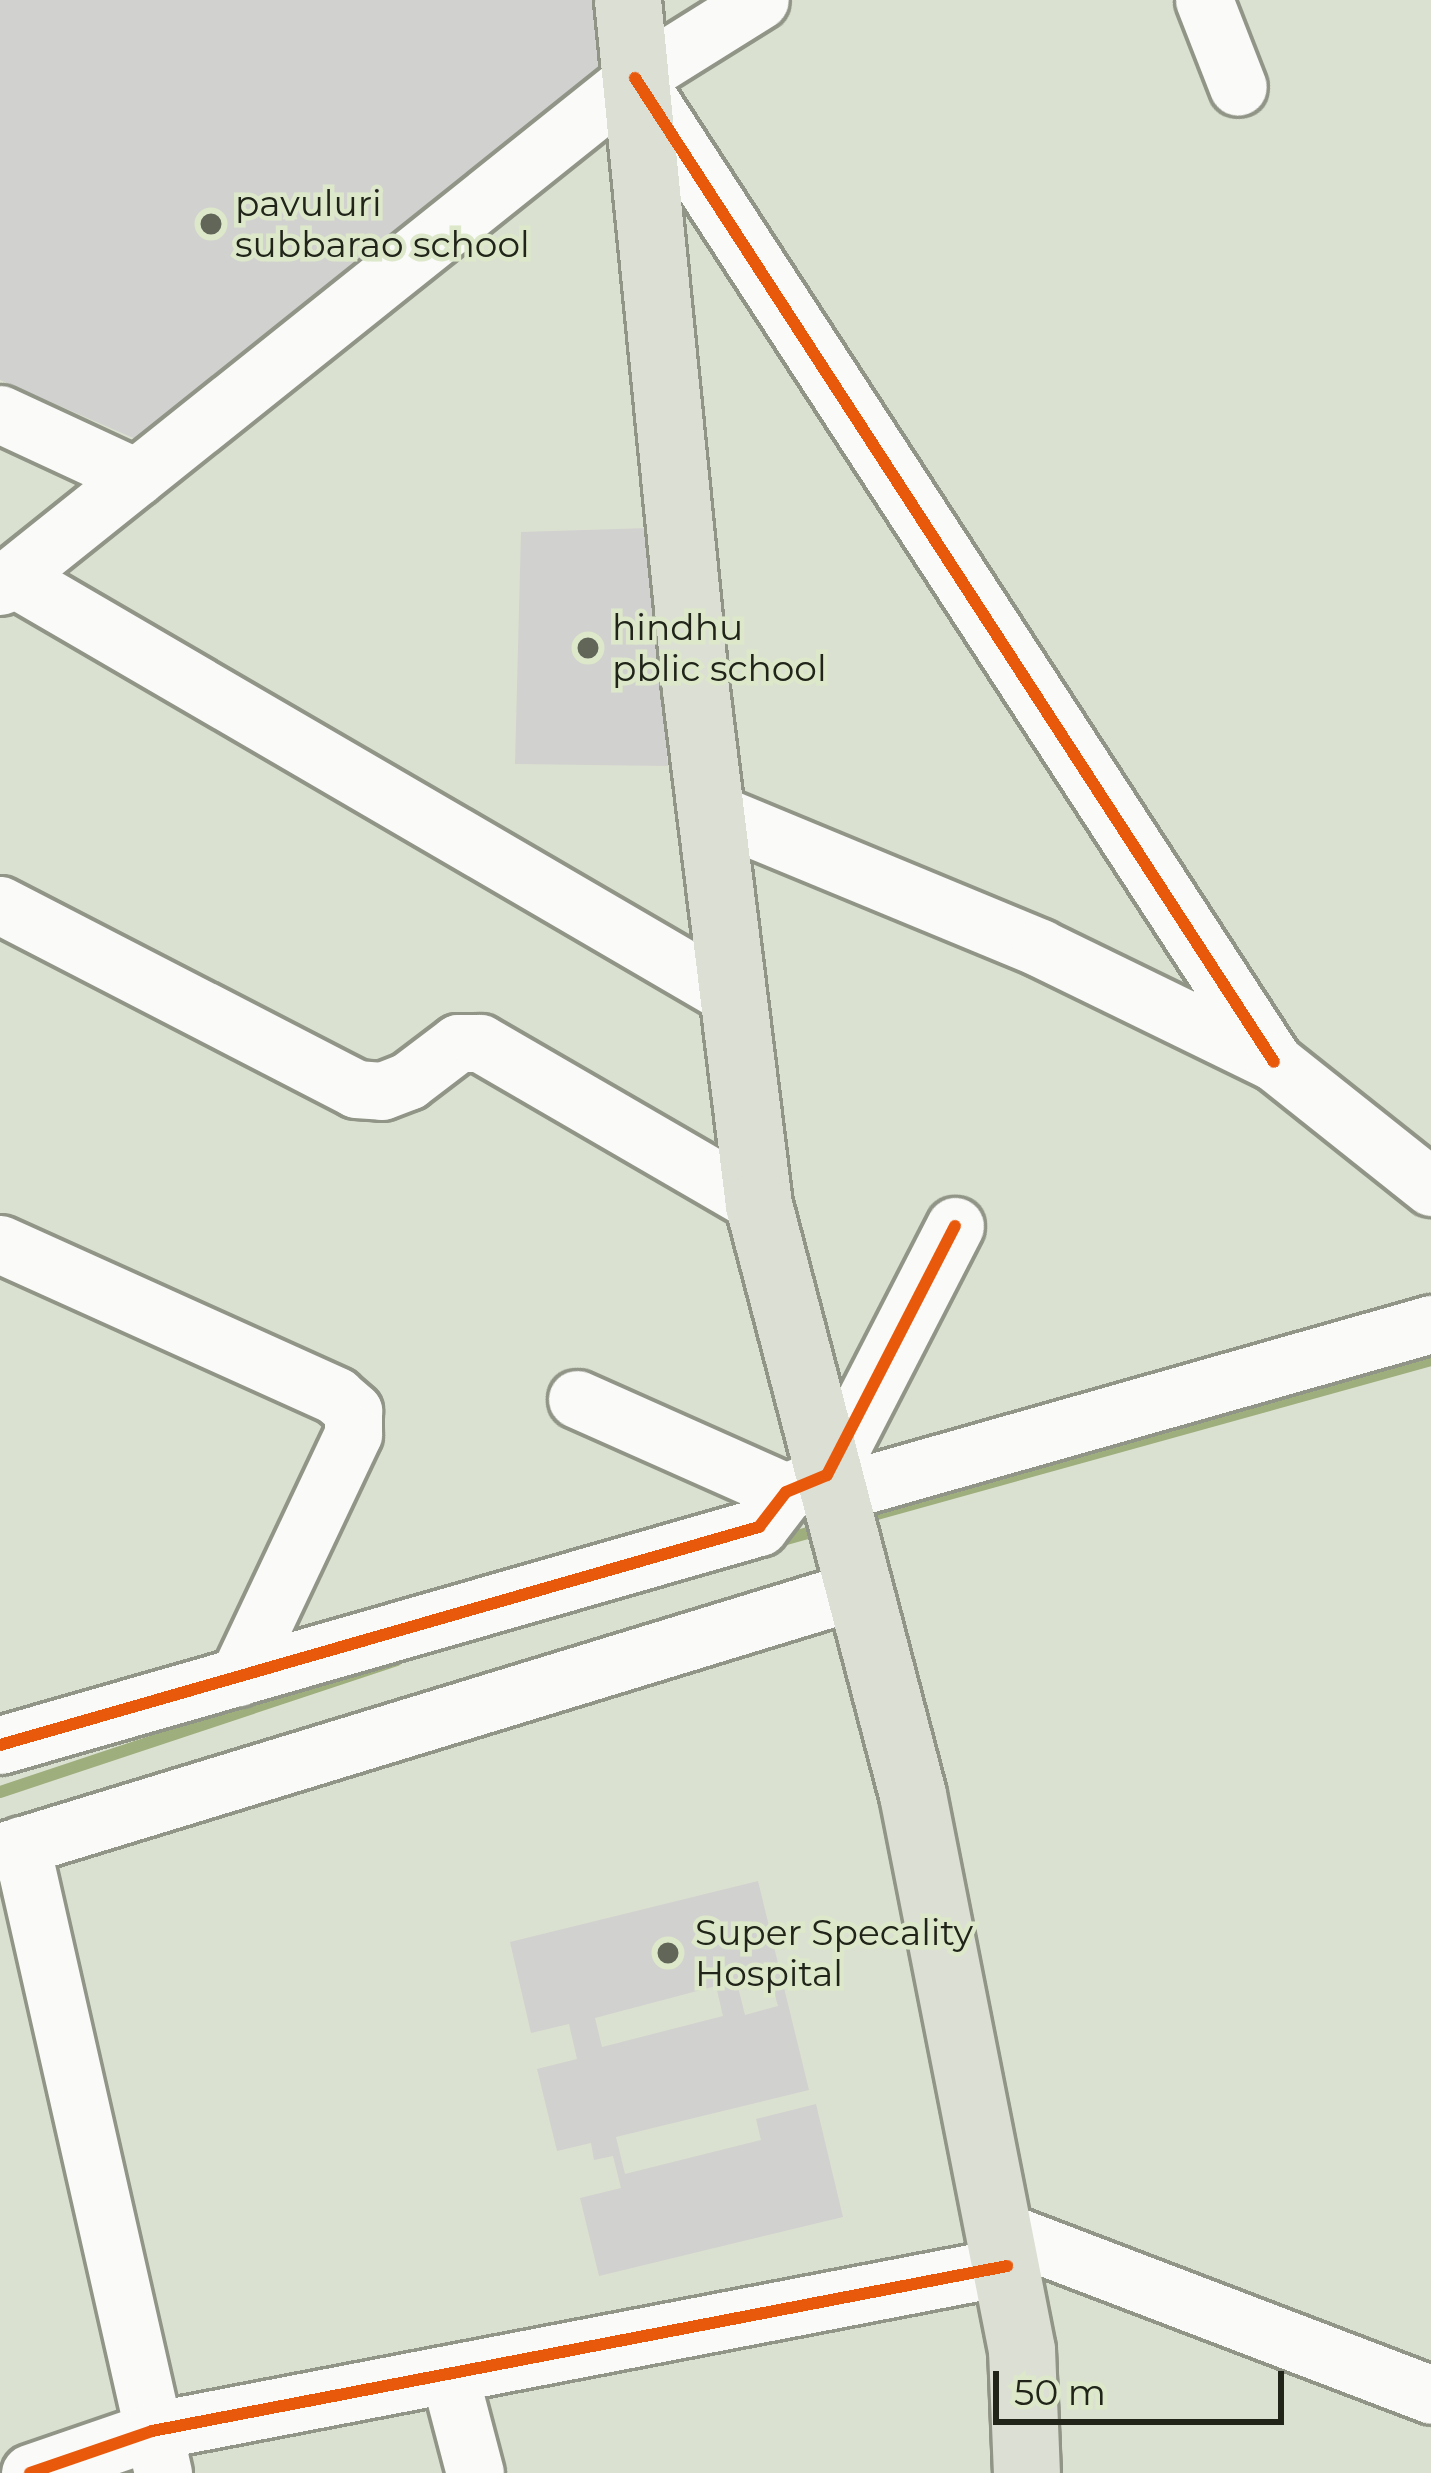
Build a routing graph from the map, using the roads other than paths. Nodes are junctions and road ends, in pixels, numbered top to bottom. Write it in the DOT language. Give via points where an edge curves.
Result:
graph roads {
  1 [pos="628,0"];
  2 [pos="760,0"];
  3 [pos="1204,0"];
  4 [pos="635,78"];
  5 [pos="1238,87"];
  6 [pos="0,414"];
  7 [pos="136,477"];
  8 [pos="6,581"];
  9 [pos="710,811"];
  10 [pos="0,905"];
  11 [pos="733,997"];
  12 [pos="1274,1062"];
  13 [pos="1431,1187"];
  14 [pos="758,1204"];
  15 [pos="955,1226"];
  16 [pos="0,1244"];
  17 [pos="1431,1324"];
  18 [pos="578,1400"];
  19 [pos="820,1491"];
  20 [pos="855,1584"];
  21 [pos="238,1677"];
  22 [pos="0,1745"];
  23 [pos="11,1848"];
  24 [pos="1004,2248"];
  25 [pos="449,2374"];
  26 [pos="1431,2395"];
  27 [pos="158,2452"];
  28 [pos="30,2473"];
  29 [pos="475,2473"];
  30 [pos="1027,2473"];
  1 -- 4 [label="main road"];
  2 -- 4 [label="street"];
  3 -- 5 [label="street"];
  4 -- 7 [label="street"];
  4 -- 9 [label="main road"];
  4 -- 12 [label="street"];
  6 -- 7 [label="street"];
  7 -- 8 [label="street"];
  8 -- 11 [label="street"];
  9 -- 11 [label="main road"];
  9 -- 12 [label="street" via="1040,948"];
  10 -- 14 [label="street" via="356,1089 408,1081 458,1043 480,1043"];
  11 -- 14 [label="main road"];
  12 -- 13 [label="street"];
  14 -- 19 [label="main road"];
  15 -- 19 [label="street"];
  16 -- 21 [label="street" via="336,1396 353,1411 353,1434"];
  17 -- 19 [label="street"];
  18 -- 19 [label="street"];
  19 -- 20 [label="main road"];
  19 -- 21 [label="street" via="760,1527"];
  20 -- 23 [label="street"];
  20 -- 24 [label="main road" via="913,1796"];
  21 -- 22 [label="street"];
  23 -- 27 [label="street"];
  24 -- 25 [label="street"];
  24 -- 26 [label="street"];
  24 -- 30 [label="main road" via="1022,2350"];
  25 -- 27 [label="street"];
  25 -- 29 [label="street"];
  27 -- 28 [label="street"];
}
